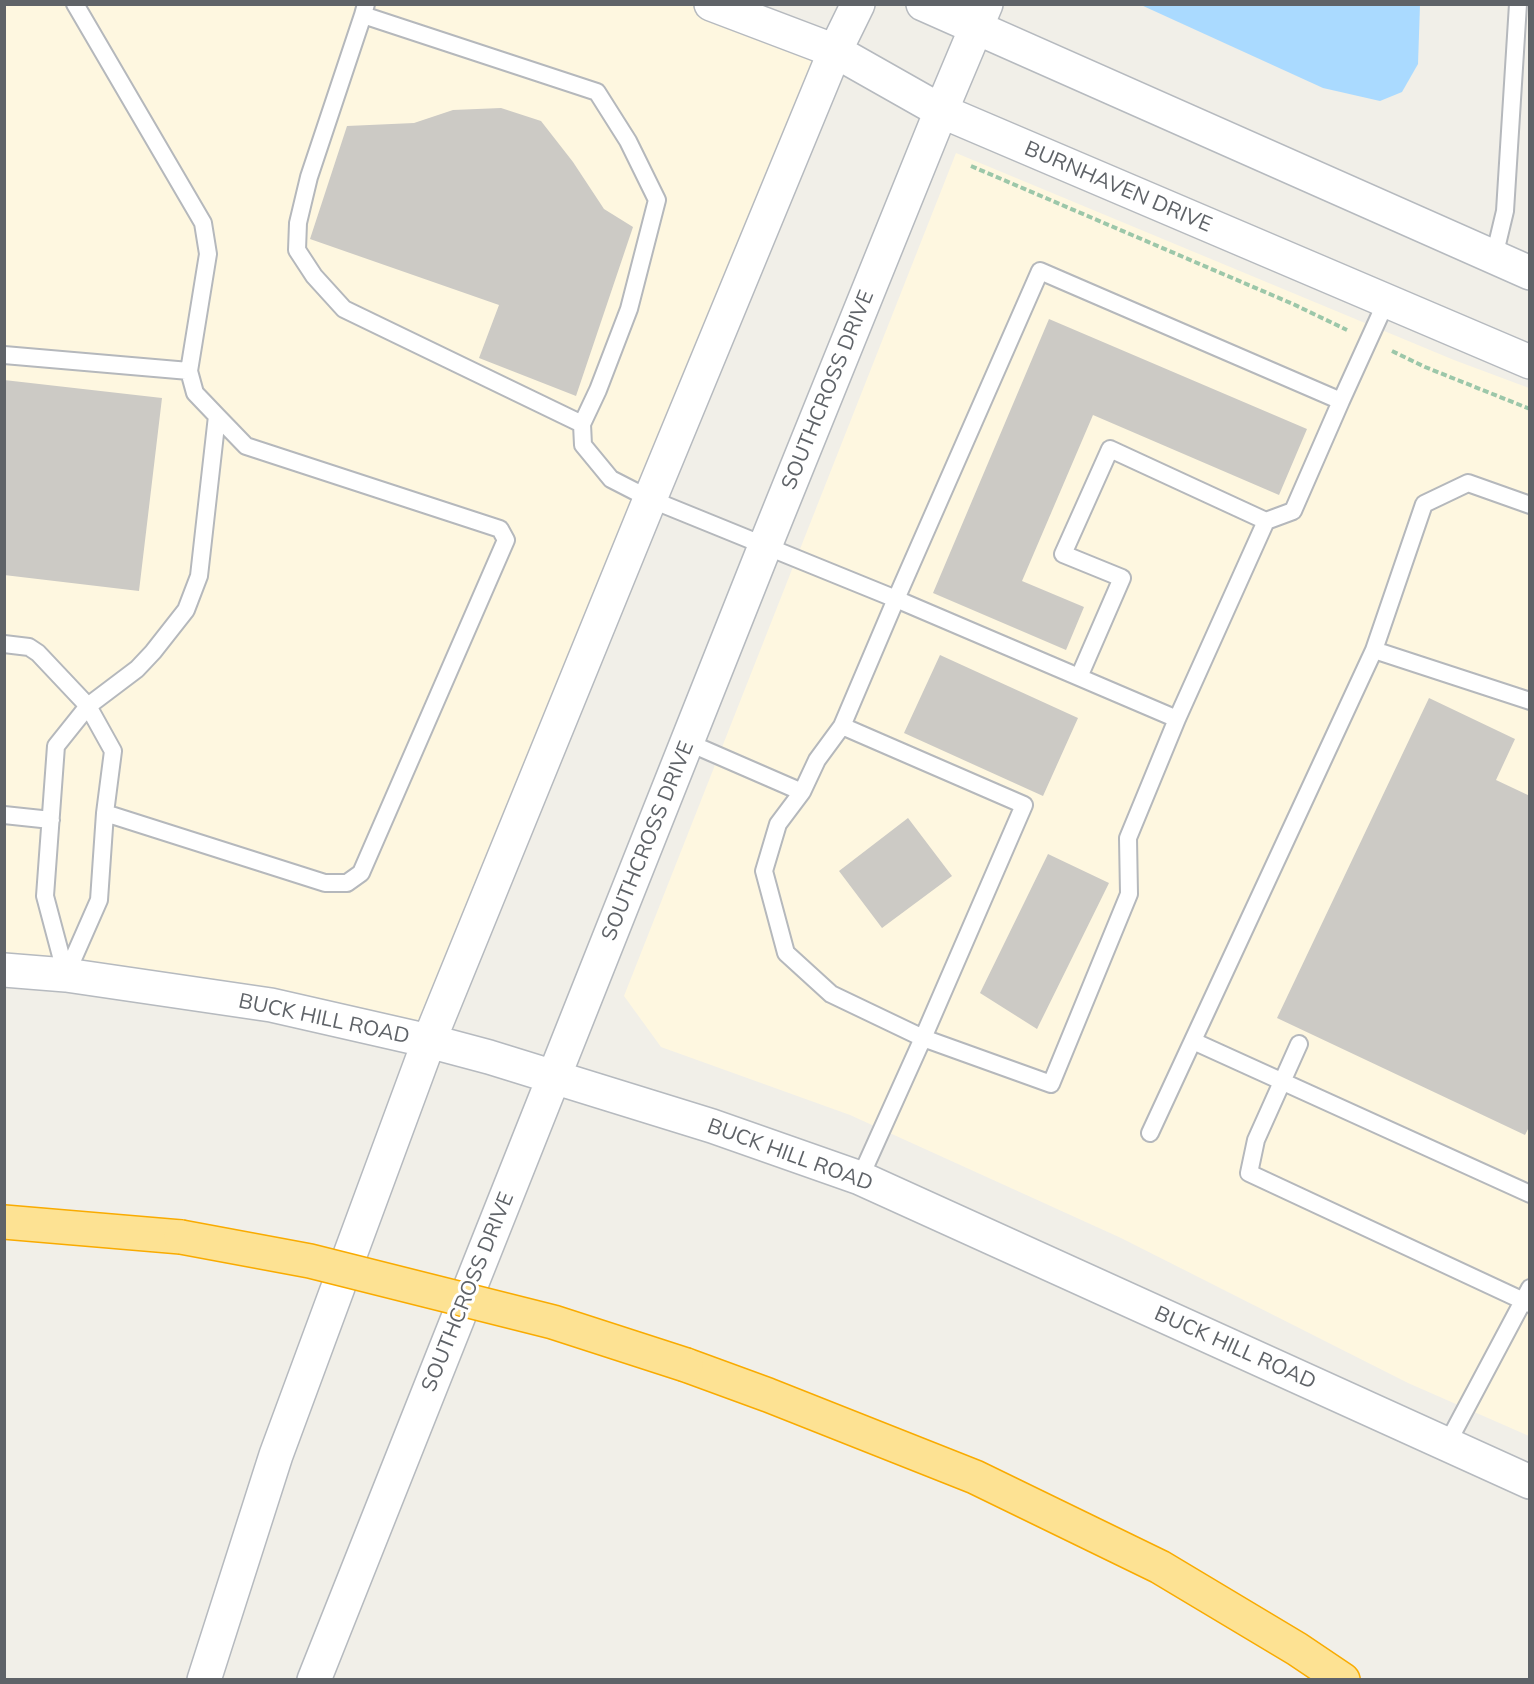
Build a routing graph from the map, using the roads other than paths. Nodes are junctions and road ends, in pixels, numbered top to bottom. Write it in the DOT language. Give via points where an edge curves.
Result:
graph roads {
  1 [pos="75,4"];
  2 [pos="711,4"];
  3 [pos="858,4"];
  4 [pos="923,4"];
  5 [pos="1518,4"];
  6 [pos="364,10"];
  7 [pos="981,17"];
  8 [pos="835,51"];
  9 [pos="941,111"];
  10 [pos="1494,257"];
  11 [pos="1530,273"];
  12 [pos="1386,302"];
  13 [pos="4,355"];
  14 [pos="1530,362"];
  15 [pos="189,370"];
  16 [pos="1341,401"];
  17 [pos="217,416"];
  18 [pos="582,424"];
  19 [pos="650,499"];
  20 [pos="1530,505"];
  21 [pos="1266,521"];
  22 [pos="765,546"];
  23 [pos="896,599"];
  24 [pos="4,644"];
  25 [pos="1374,650"];
  26 [pos="1079,677"];
  27 [pos="1530,701"];
  28 [pos="88,706"];
  29 [pos="1177,719"];
  30 [pos="842,726"];
  31 [pos="687,742"];
  32 [pos="802,792"];
  33 [pos="105,813"];
  34 [pos="4,815"];
  35 [pos="51,820"];
  36 [pos="4,970"];
  37 [pos="66,975"];
  38 [pos="923,1038"];
  39 [pos="429,1041"];
  40 [pos="1193,1041"];
  41 [pos="1299,1044"];
  42 [pos="554,1077"];
  43 [pos="1283,1081"];
  44 [pos="1150,1133"];
  45 [pos="860,1178"];
  46 [pos="1530,1194"];
  47 [pos="4,1222"];
  48 [pos="1527,1298"];
  49 [pos="1447,1444"];
  50 [pos="1530,1482"];
  51 [pos="204,1680"];
  52 [pos="314,1680"];
  53 [pos="1343,1680"];
  1 -- 15 [label="lane" via="203,224 208,254"];
  2 -- 8 [label="street, BURNHAVEN DRIVE"];
  3 -- 8 [label="street"];
  4 -- 7 [label="street"];
  5 -- 10 [label="lane" via="1505,211"];
  6 -- 18 [label="lane" via="309,177 298,223 297,250 344,309"];
  6 -- 18 [label="lane" via="597,92 628,141 657,200 629,309"];
  7 -- 9 [label="street, SOUTHCROSS DRIVE"];
  7 -- 10 [label="street"];
  8 -- 9 [label="street, BURNHAVEN DRIVE"];
  8 -- 19 [label="street"];
  9 -- 12 [label="street, BURNHAVEN DRIVE"];
  9 -- 22 [label="street, SOUTHCROSS DRIVE"];
  10 -- 11 [label="street"];
  12 -- 14 [label="street, BURNHAVEN DRIVE"];
  12 -- 16 [label="lane"];
  13 -- 15 [label="lane"];
  15 -- 17 [label="lane" via="195,393"];
  16 -- 21 [label="lane" via="1293,511"];
  16 -- 23 [label="lane" via="1040,271"];
  17 -- 28 [label="lane" via="199,576 186,610 137,669"];
  17 -- 33 [label="lane" via="246,446 500,529 506,540 361,873 347,883 325,883"];
  18 -- 19 [label="lane" via="584,445 611,479"];
  19 -- 22 [label="lane"];
  19 -- 39 [label="street"];
  20 -- 25 [label="lane" via="1467,483 1425,504"];
  21 -- 26 [label="lane" via="1110,449 1063,554 1122,578"];
  21 -- 29 [label="lane"];
  22 -- 23 [label="lane"];
  22 -- 31 [label="street, SOUTHCROSS DRIVE"];
  23 -- 26 [label="lane"];
  23 -- 30 [label="lane"];
  24 -- 28 [label="lane" via="28,647 38,653"];
  25 -- 27 [label="lane"];
  25 -- 40 [label="lane"];
  26 -- 29 [label="lane"];
  28 -- 33 [label="lane" via="112,751"];
  28 -- 35 [label="lane" via="56,746"];
  29 -- 38 [label="lane" via="1128,838 1129,894 1051,1084"];
  30 -- 32 [label="lane" via="817,760"];
  30 -- 38 [label="lane" via="1024,805"];
  31 -- 32 [label="lane"];
  31 -- 42 [label="street, SOUTHCROSS DRIVE"];
  32 -- 38 [label="lane" via="778,824 764,871 786,953 831,994"];
  33 -- 37 [label="lane" via="99,900"];
  34 -- 35 [label="lane"];
  35 -- 37 [label="lane" via="45,896"];
  36 -- 37 [label="street, BUCK HILL ROAD"];
  37 -- 39 [label="street, BUCK HILL ROAD" via="272,1005"];
  38 -- 45 [label="lane"];
  39 -- 42 [label="street, BUCK HILL ROAD"];
  39 -- 51 [label="street" via="276,1455"];
  40 -- 43 [label="lane"];
  40 -- 44 [label="lane"];
  41 -- 43 [label="lane"];
  42 -- 45 [label="street, BUCK HILL ROAD"];
  42 -- 52 [label="street, SOUTHCROSS DRIVE"];
  43 -- 46 [label="lane"];
  43 -- 48 [label="lane" via="1256,1140 1249,1173"];
  45 -- 49 [label="street, BUCK HILL ROAD"];
  47 -- 53 [label="highway, bridge" via="181,1237 310,1261 542,1319 686,1365 975,1477 1160,1567"];
  48 -- 49 [label="lane"];
  49 -- 50 [label="street, BUCK HILL ROAD"];
}
